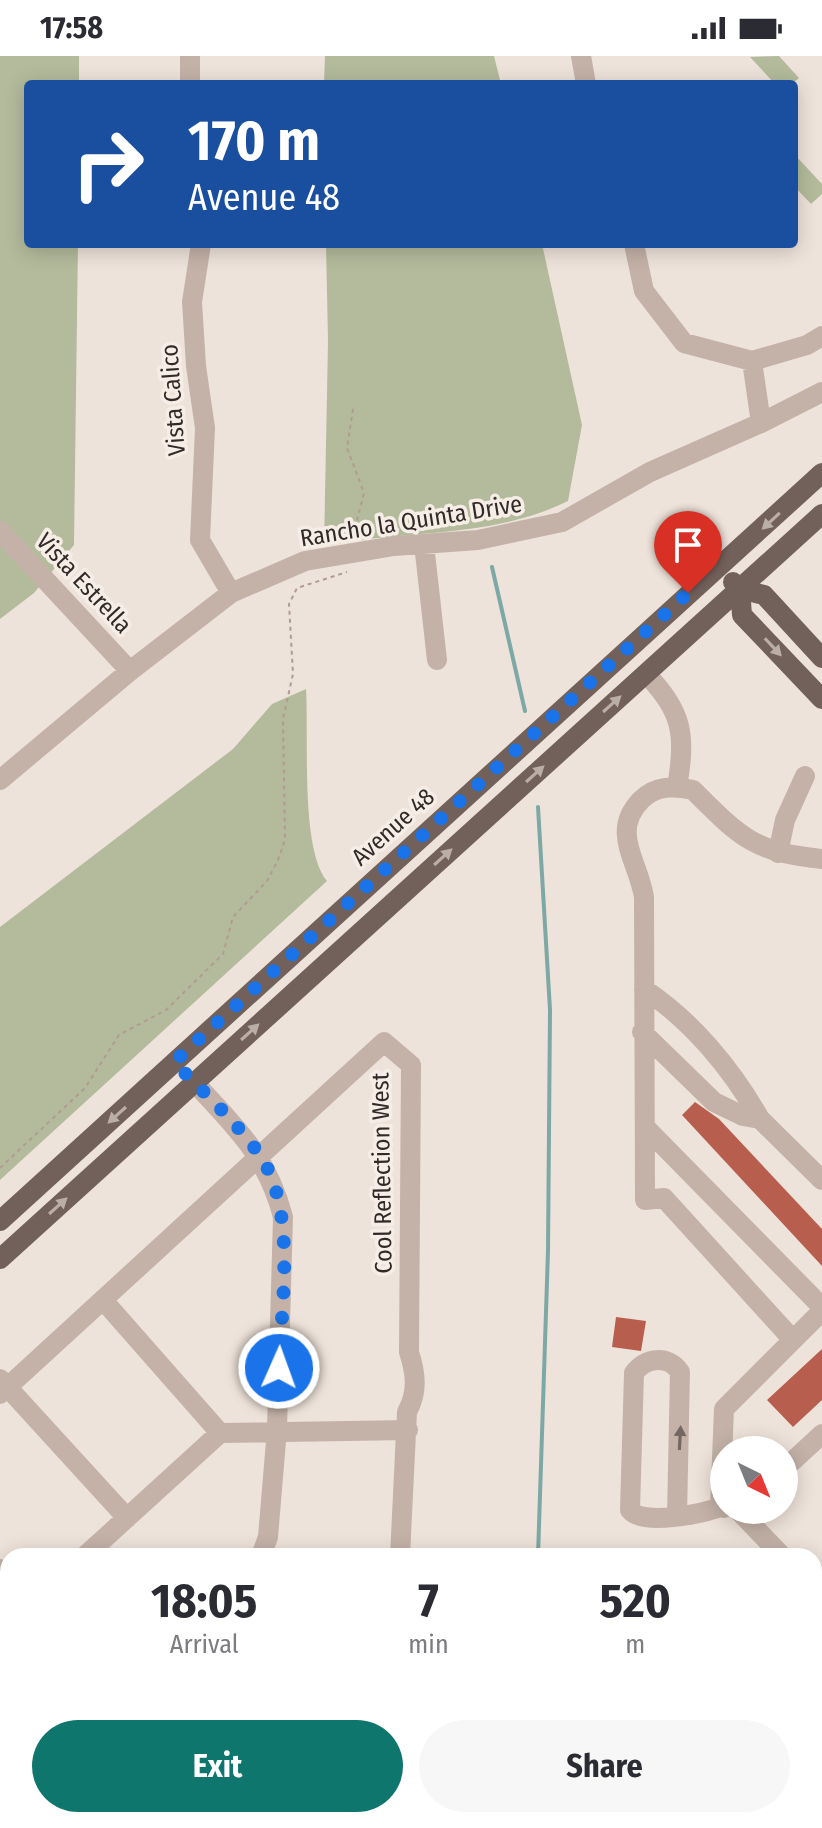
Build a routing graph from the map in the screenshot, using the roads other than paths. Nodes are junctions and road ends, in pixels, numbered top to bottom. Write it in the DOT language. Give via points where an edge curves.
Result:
graph roads {
  1 [pos="190,56"];
  2 [pos="581,56"];
  3 [pos="190,80"];
  4 [pos="585,80"];
  5 [pos="200,248"];
  6 [pos="635,248"];
  7 [pos="822,336"];
  8 [pos="752,361"];
  9 [pos="822,392"];
  10 [pos="761,423"];
  11 [pos="822,473"];
  12 [pos="822,514"];
  13 [pos="0,531"];
  14 [pos="424,544"];
  15 [pos="719,568"];
  16 [pos="740,589"];
  17 [pos="231,593"];
  18 [pos="822,658"];
  19 [pos="437,660"];
  20 [pos="130,671"];
  21 [pos="646,674"];
  22 [pos="822,699"];
  23 [pos="805,776"];
  24 [pos="0,780"];
  25 [pos="677,787"];
  26 [pos="778,853"];
  27 [pos="822,859"];
  28 [pos="644,989"];
  29 [pos="642,1032"];
  30 [pos="174,1062"];
  31 [pos="194,1082"];
  32 [pos="760,1119"];
  33 [pos="645,1127"];
  34 [pos="261,1157"];
  35 [pos="822,1180"];
  36 [pos="41,1184"];
  37 [pos="0,1221"];
  38 [pos="0,1237"];
  39 [pos="0,1259"];
  40 [pos="103,1300"];
  41 [pos="822,1309"];
  42 [pos="793,1340"];
  43 [pos="2,1387"];
  44 [pos="277,1429"];
  45 [pos="408,1430"];
  46 [pos="220,1433"];
  47 [pos="822,1434"];
  48 [pos="726,1436"];
  49 [pos="798,1456"];
  50 [pos="710,1513"];
  51 [pos="677,1516"];
  52 [pos="127,1518"];
  53 [pos="747,1524"];
  54 [pos="94,1548"];
  55 [pos="264,1548"];
  56 [pos="401,1548"];
  57 [pos="773,1548"];
  1 -- 3 [label="street"];
  2 -- 4 [label="street"];
  5 -- 17 [label="street, Vista Calico" via="192,302 205,428 200,540"];
  6 -- 8 [label="street" via="644,291 684,343"];
  7 -- 8 [label="street"];
  8 -- 10 [label="street"];
  9 -- 10 [label="street, Rancho la Quinta Drive"];
  10 -- 14 [label="street, Rancho la Quinta Drive" via="650,472 562,522 478,540"];
  11 -- 15 [label="main road, Avenue 48, one-way"];
  12 -- 16 [label="main road"];
  13 -- 20 [label="street, Vista Estrella"];
  14 -- 17 [label="street, Rancho la Quinta Drive" via="305,561"];
  14 -- 19 [label="street"];
  15 -- 16 [label="main road"];
  15 -- 30 [label="main road, Avenue 48"];
  16 -- 18 [label="main road" via="764,595"];
  16 -- 21 [label="main road"];
  16 -- 22 [label="main road, one-way" via="742,615"];
  17 -- 20 [label="street, Rancho la Quinta Drive"];
  20 -- 24 [label="street, Rancho la Quinta Drive"];
  21 -- 25 [label="street" via="679,717"];
  31 -- 21 [label="main road, one-way"];
  23 -- 26 [label="street" via="785,820"];
  25 -- 26 [label="street" via="693,790 734,830"];
  25 -- 28 [label="street" via="646,795 628,813 625,836 644,897"];
  26 -- 27 [label="street"];
  28 -- 29 [label="street"];
  28 -- 32 [label="street" via="666,1003 739,1080"];
  29 -- 32 [label="street" via="714,1102"];
  29 -- 33 [label="street"];
  30 -- 31 [label="main road"];
  30 -- 36 [label="main road, Avenue 48, one-way"];
  31 -- 34 [label="street"];
  39 -- 31 [label="main road, one-way"];
  32 -- 35 [label="street"];
  33 -- 41 [label="street"];
  33 -- 42 [label="street" via="645,1200 664,1198"];
  34 -- 40 [label="street, Cool Reflection West"];
  34 -- 44 [label="street" via="283,1217"];
  34 -- 45 [label="street, Cool Reflection West" via="384,1042 411,1065 409,1352 415,1398 407,1412"];
  36 -- 37 [label="main road, Avenue 48"];
  36 -- 38 [label="main road" via="17,1222"];
  40 -- 43 [label="street, Cool Reflection West"];
  40 -- 46 [label="street"];
  41 -- 42 [label="street"];
  42 -- 48 [label="street" via="724,1409"];
  43 -- 52 [label="street, Cool Reflection West"];
  44 -- 45 [label="street"];
  44 -- 46 [label="street"];
  44 -- 55 [label="street"];
  45 -- 56 [label="street, Cool Reflection West"];
  46 -- 52 [label="street"];
  47 -- 49 [label="street"];
  50 -- 51 [label="street"];
  51 -- 51 [label="street, one-way" via="680,1372 667,1361 649,1361 634,1373 630,1510 641,1517"];
  52 -- 54 [label="street"];
  53 -- 57 [label="street"];
}
